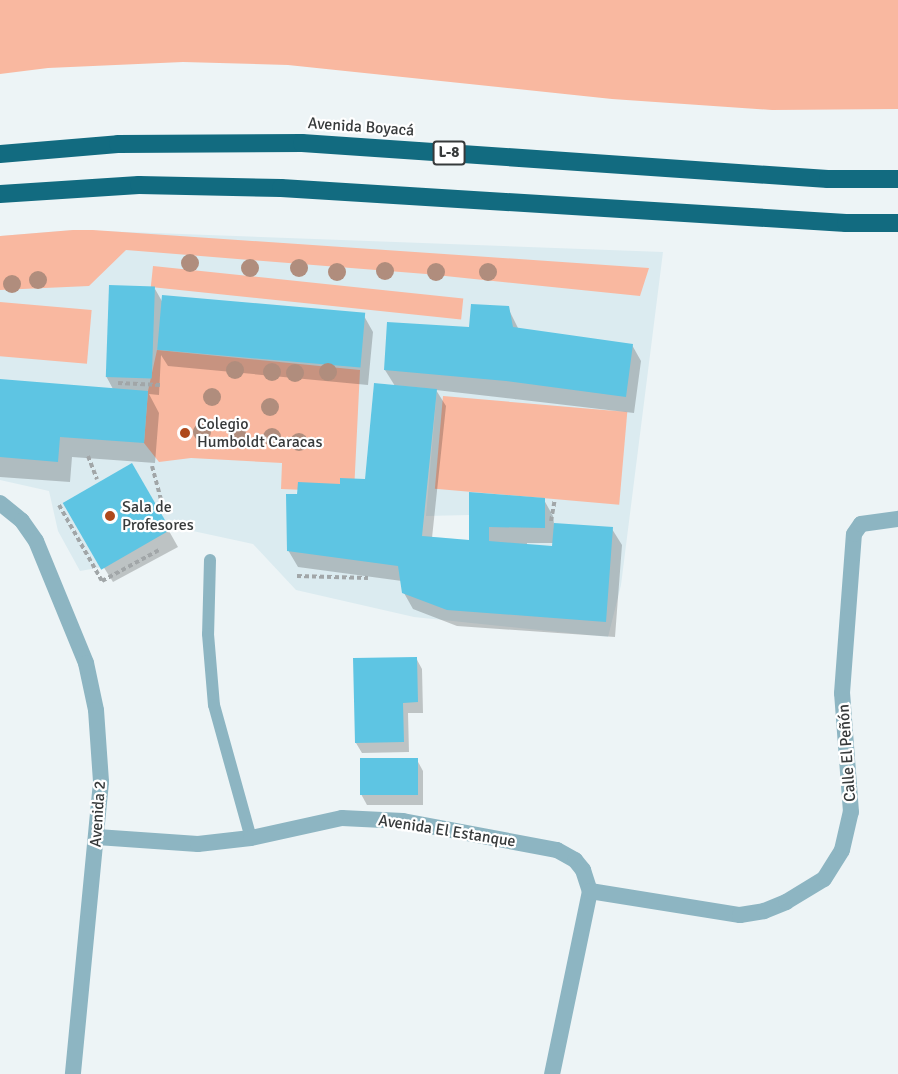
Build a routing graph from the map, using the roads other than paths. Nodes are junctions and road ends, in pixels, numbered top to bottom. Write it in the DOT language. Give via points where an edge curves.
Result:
graph roads {
  1 [pos="0,154"];
  2 [pos="898,178"];
  3 [pos="0,194"];
  4 [pos="898,223"];
  5 [pos="0,503"];
  6 [pos="898,519"];
  7 [pos="210,560"];
  8 [pos="97,837"];
  9 [pos="251,838"];
  10 [pos="590,891"];
  11 [pos="73,1074"];
  12 [pos="552,1074"];
  1 -- 2 [label="highway, Avenida Boyacá / L-8" via="118,144 302,143 828,179"];
  3 -- 4 [label="highway" via="139,185 281,188"];
  5 -- 8 [label="street, Avenida 2" via="22,521 46,563 86,663 96,710 101,782"];
  6 -- 10 [label="street, Calle El Peñón" via="861,524 854,534 842,693 851,812 842,850 824,879 786,902 740,915"];
  7 -- 9 [label="lane" via="208,634 214,705"];
  8 -- 9 [label="street, Avenida El Estanque" via="198,844"];
  8 -- 11 [label="street, Avenida 2"];
  9 -- 10 [label="street, Avenida El Estanque" via="342,818 403,821 557,850 575,860"];
  10 -- 12 [label="street"];
}
